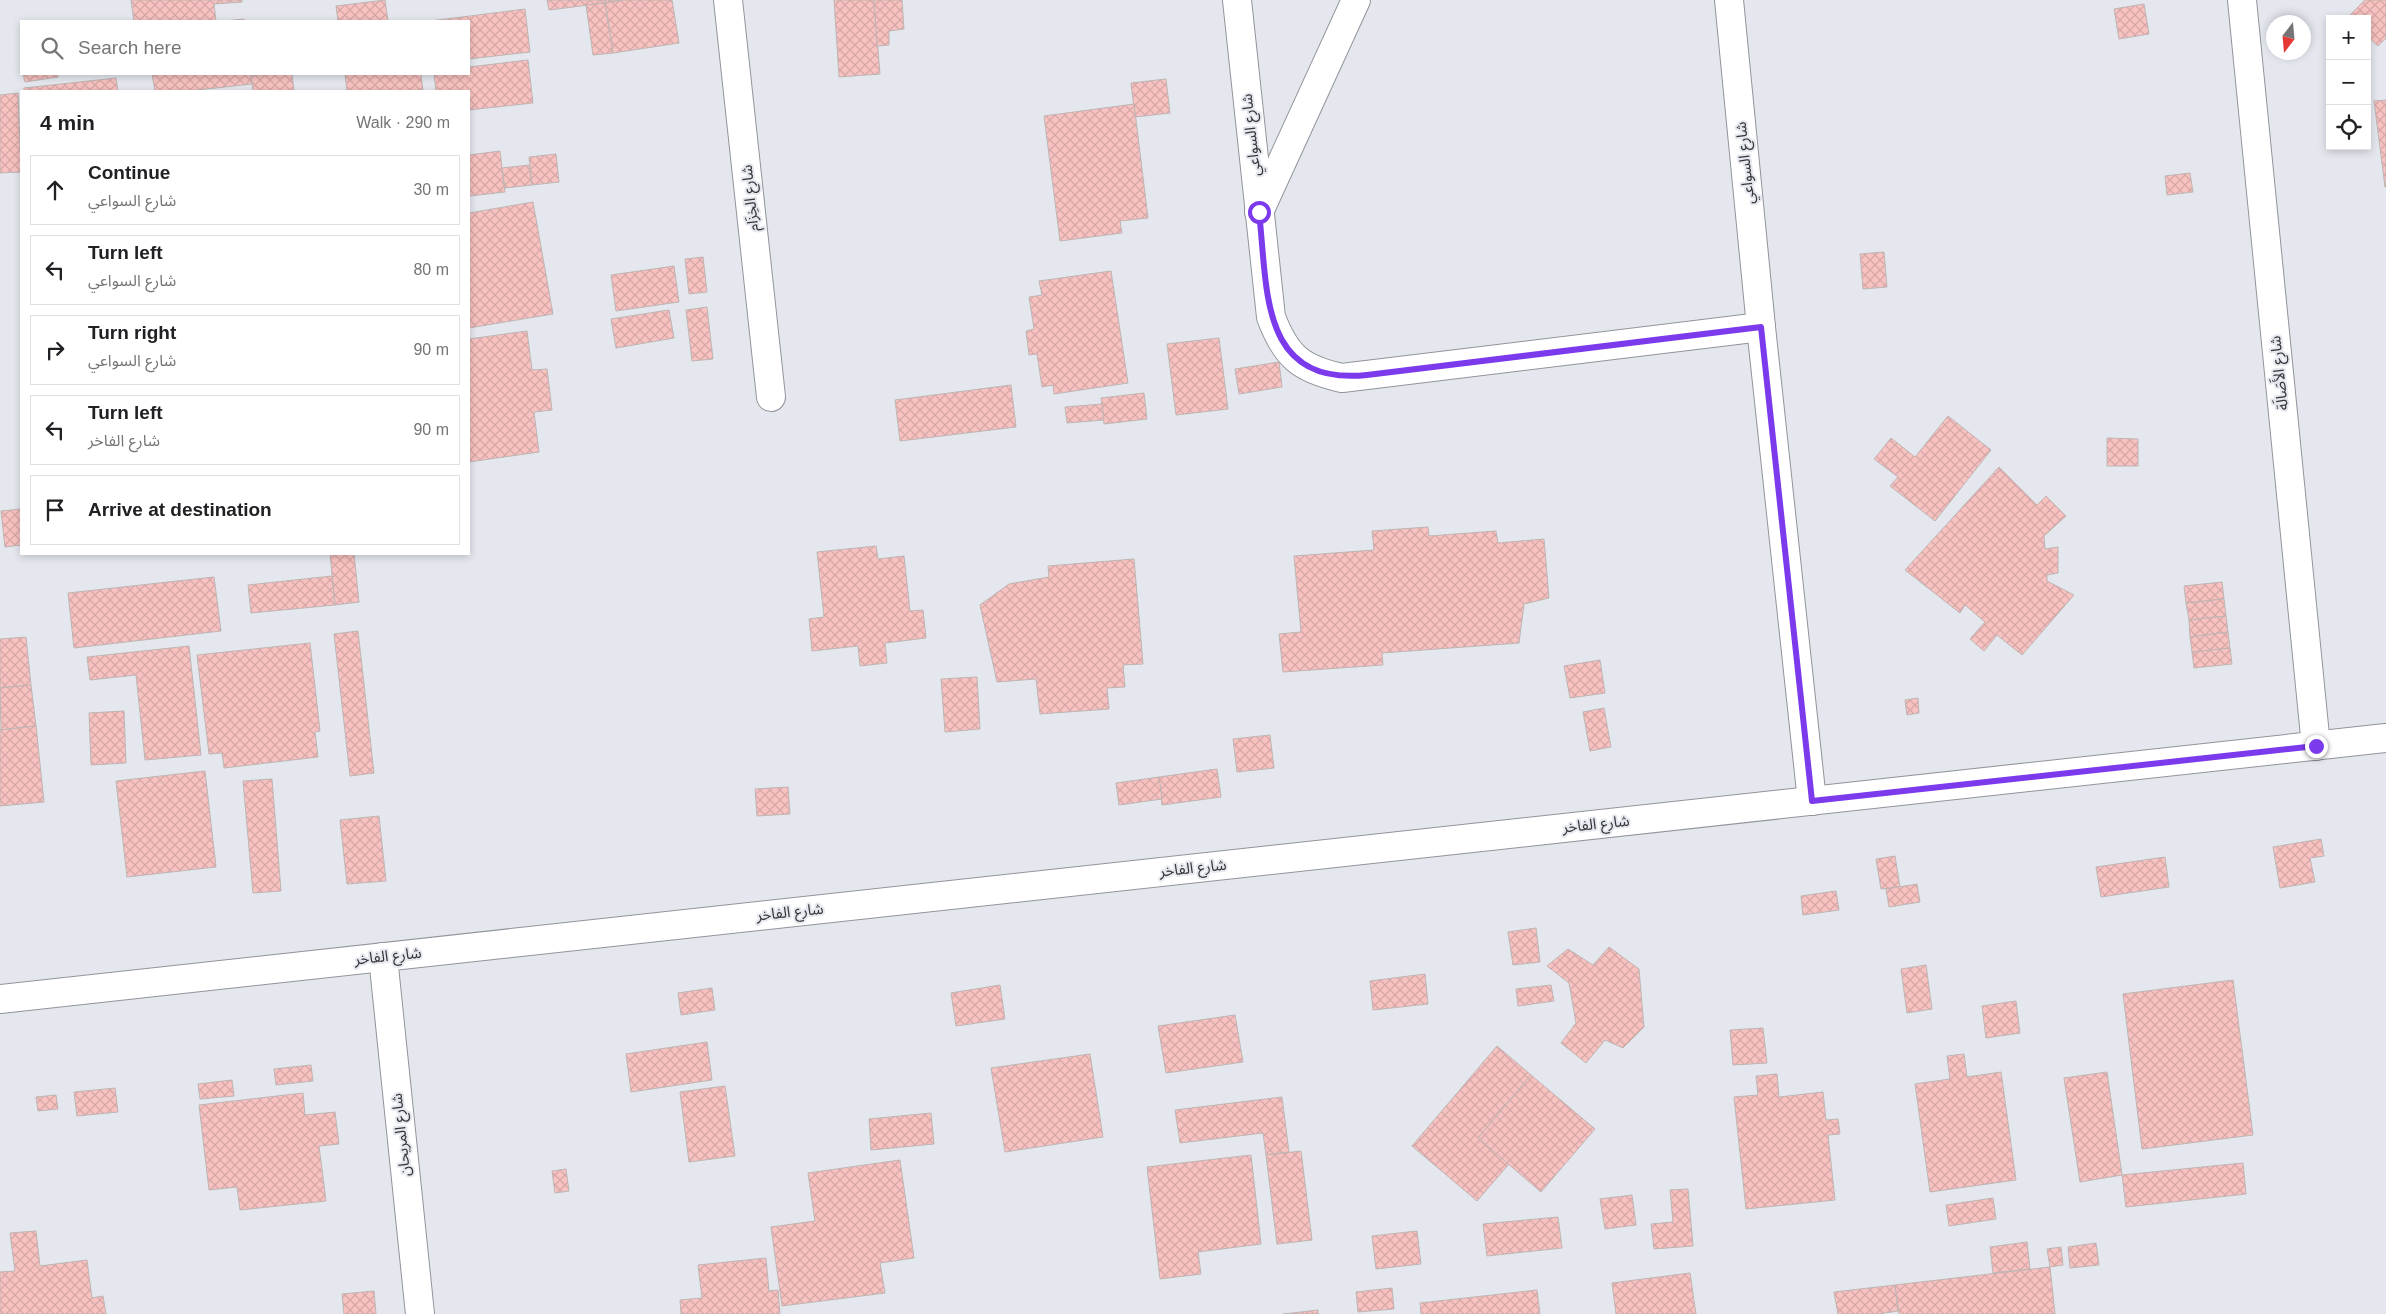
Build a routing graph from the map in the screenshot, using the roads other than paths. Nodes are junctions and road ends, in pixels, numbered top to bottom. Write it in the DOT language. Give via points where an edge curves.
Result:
graph roads {
  1 [pos="728,0"];
  2 [pos="1237,0"];
  3 [pos="1356,0"];
  4 [pos="1729,0"];
  5 [pos="2242,0"];
  6 [pos="1259,212"];
  7 [pos="1761,327"];
  8 [pos="771,397"];
  9 [pos="2386,738"];
  10 [pos="2316,746"];
  11 [pos="1812,801"];
  12 [pos="383,957"];
  13 [pos="0,999"];
  14 [pos="420,1314"];
  1 -- 8 [label="street, شارع الخِزَام"];
  2 -- 6 [label="street, شارع السواعي"];
  3 -- 6 [label="street"];
  4 -- 7 [label="street, شارع السواعي"];
  5 -- 10 [label="street, شارع الأَصَالَة"];
  6 -- 7 [label="street, شارع السواعي" via="1271,316 1280,340 1296,360 1318,373 1342,378"];
  7 -- 11 [label="street, شارع السواعي"];
  9 -- 10 [label="street, شارع الفاخر"];
  10 -- 11 [label="street, شارع الفاخر"];
  11 -- 12 [label="street, شارع الفاخر"];
  12 -- 13 [label="street, شارع الفاخر"];
  12 -- 14 [label="street, شارع المريحان"];
}
